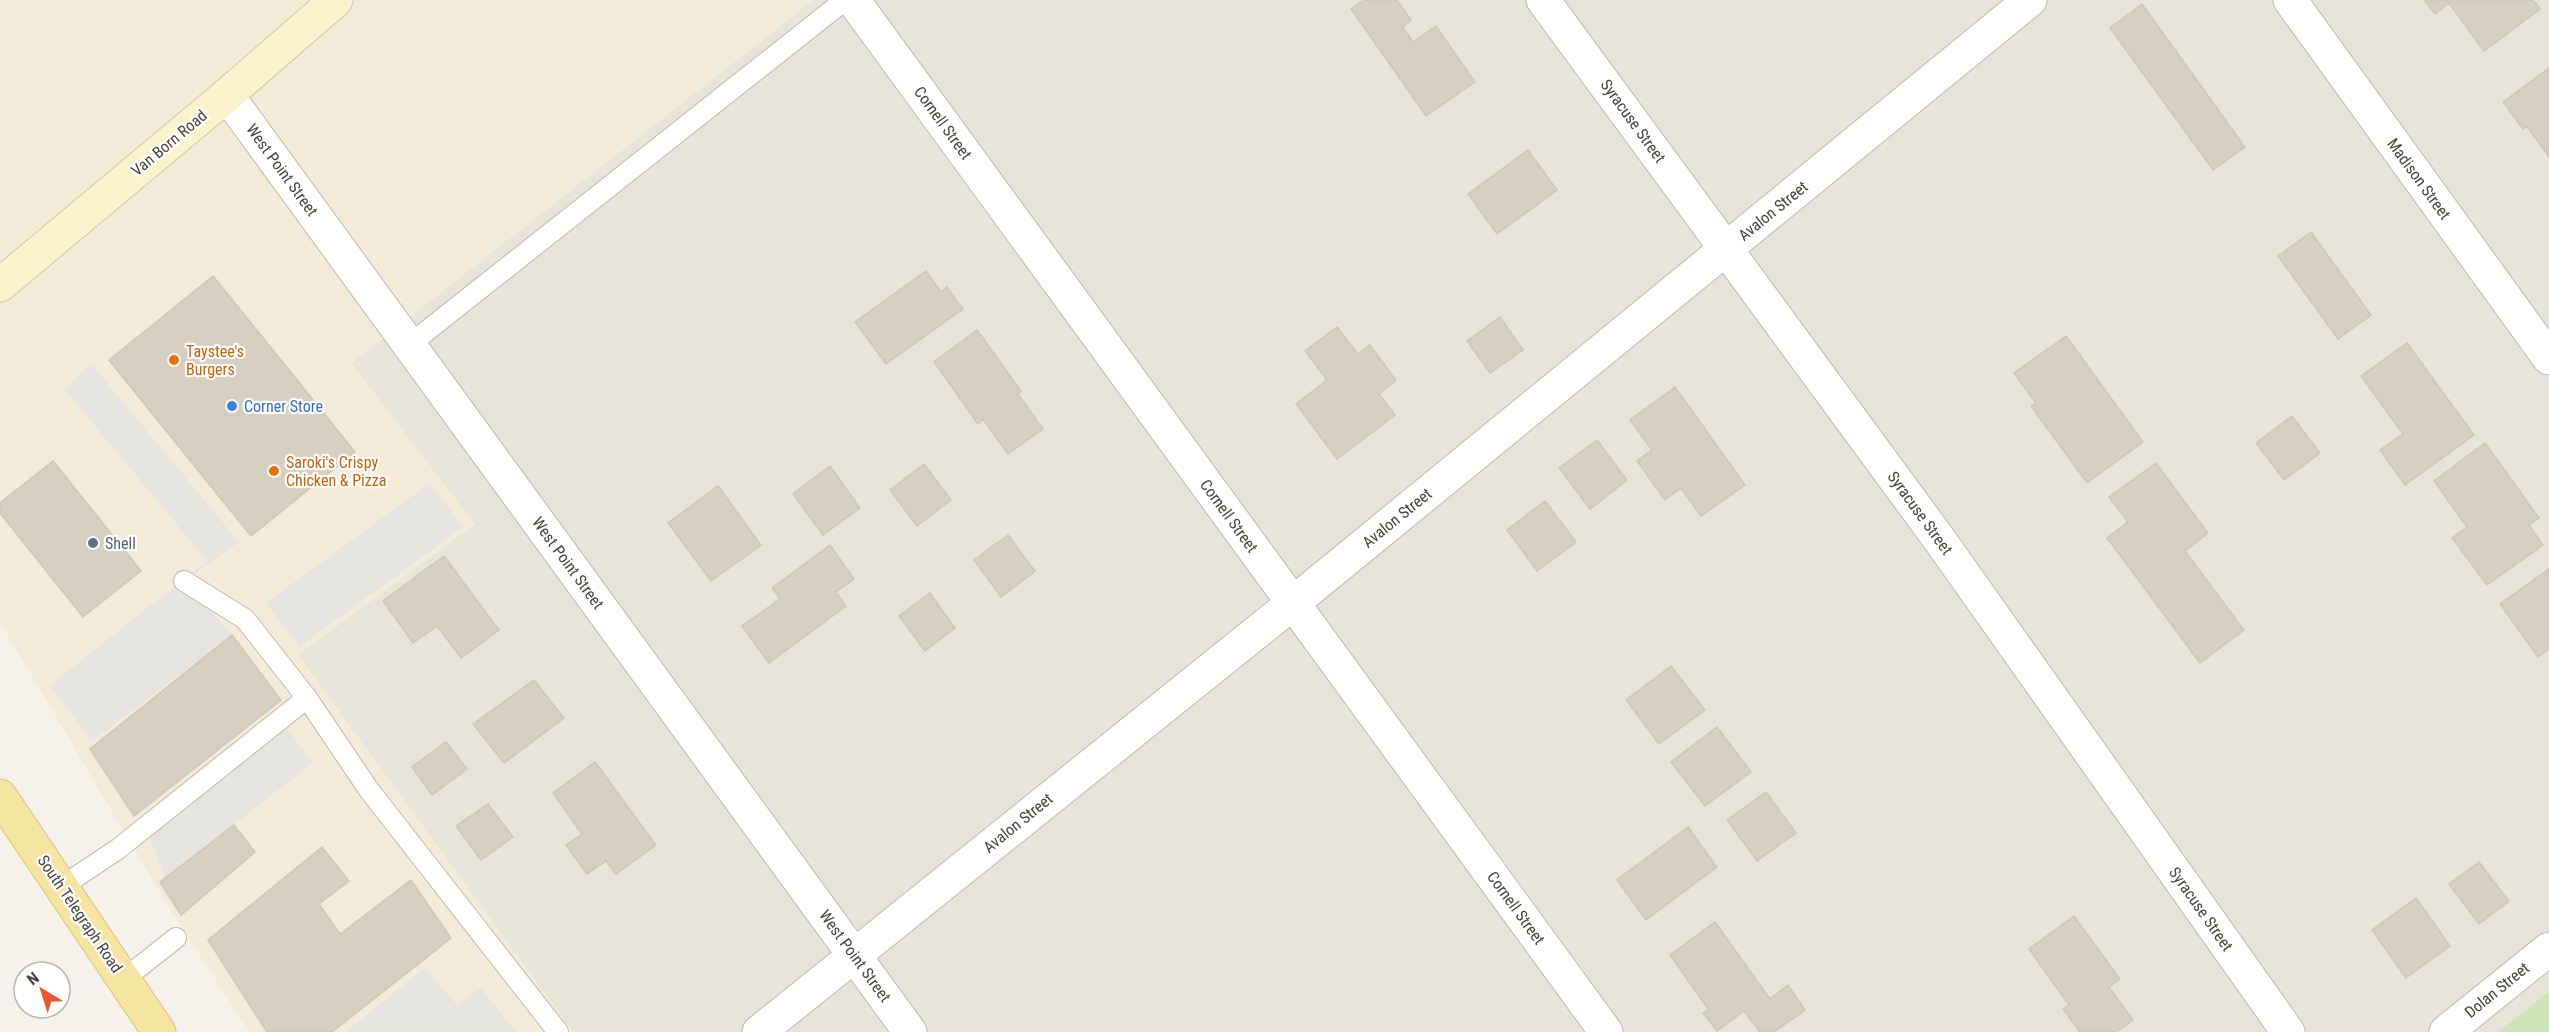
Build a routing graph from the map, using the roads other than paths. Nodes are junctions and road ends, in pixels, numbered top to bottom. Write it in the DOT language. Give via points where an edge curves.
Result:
graph roads {
  1 [pos="336,0"];
  2 [pos="845,0"];
  3 [pos="853,0"];
  4 [pos="1544,0"];
  5 [pos="2030,0"];
  6 [pos="2290,0"];
  7 [pos="227,95"];
  8 [pos="1727,249"];
  9 [pos="0,285"];
  10 [pos="409,345"];
  11 [pos="2549,358"];
  12 [pos="184,581"];
  13 [pos="1293,603"];
  14 [pos="307,698"];
  15 [pos="0,796"];
  16 [pos="61,887"];
  17 [pos="176,938"];
  18 [pos="2549,949"];
  19 [pos="854,954"];
  20 [pos="124,979"];
  21 [pos="159,1032"];
  22 [pos="558,1032"];
  23 [pos="759,1032"];
  24 [pos="910,1032"];
  25 [pos="1606,1032"];
  26 [pos="2288,1032"];
  27 [pos="2446,1032"];
  1 -- 7 [label="main road, Van Born Road"];
  2 -- 10 [label="lane"];
  3 -- 13 [label="street, Cornell Street"];
  4 -- 8 [label="street, Syracuse Street"];
  5 -- 8 [label="street, Avalon Street"];
  6 -- 11 [label="street, Madison Street"];
  7 -- 9 [label="main road, Van Born Road"];
  7 -- 10 [label="street, West Point Street"];
  8 -- 13 [label="street, Avalon Street"];
  8 -- 26 [label="street, Syracuse Street" via="1939,539"];
  10 -- 19 [label="street, West Point Street"];
  12 -- 14 [label="lane" via="245,619"];
  13 -- 19 [label="street, Avalon Street"];
  13 -- 25 [label="street, Cornell Street"];
  14 -- 16 [label="lane" via="118,849"];
  14 -- 22 [label="lane" via="369,790"];
  15 -- 16 [label="main road, South Telegraph Road"];
  16 -- 20 [label="main road, South Telegraph Road"];
  17 -- 20 [label="lane"];
  18 -- 27 [label="street, Dolan Street"];
  19 -- 23 [label="street, Avalon Street"];
  19 -- 24 [label="street, West Point Street"];
  20 -- 21 [label="main road, South Telegraph Road"];
}
